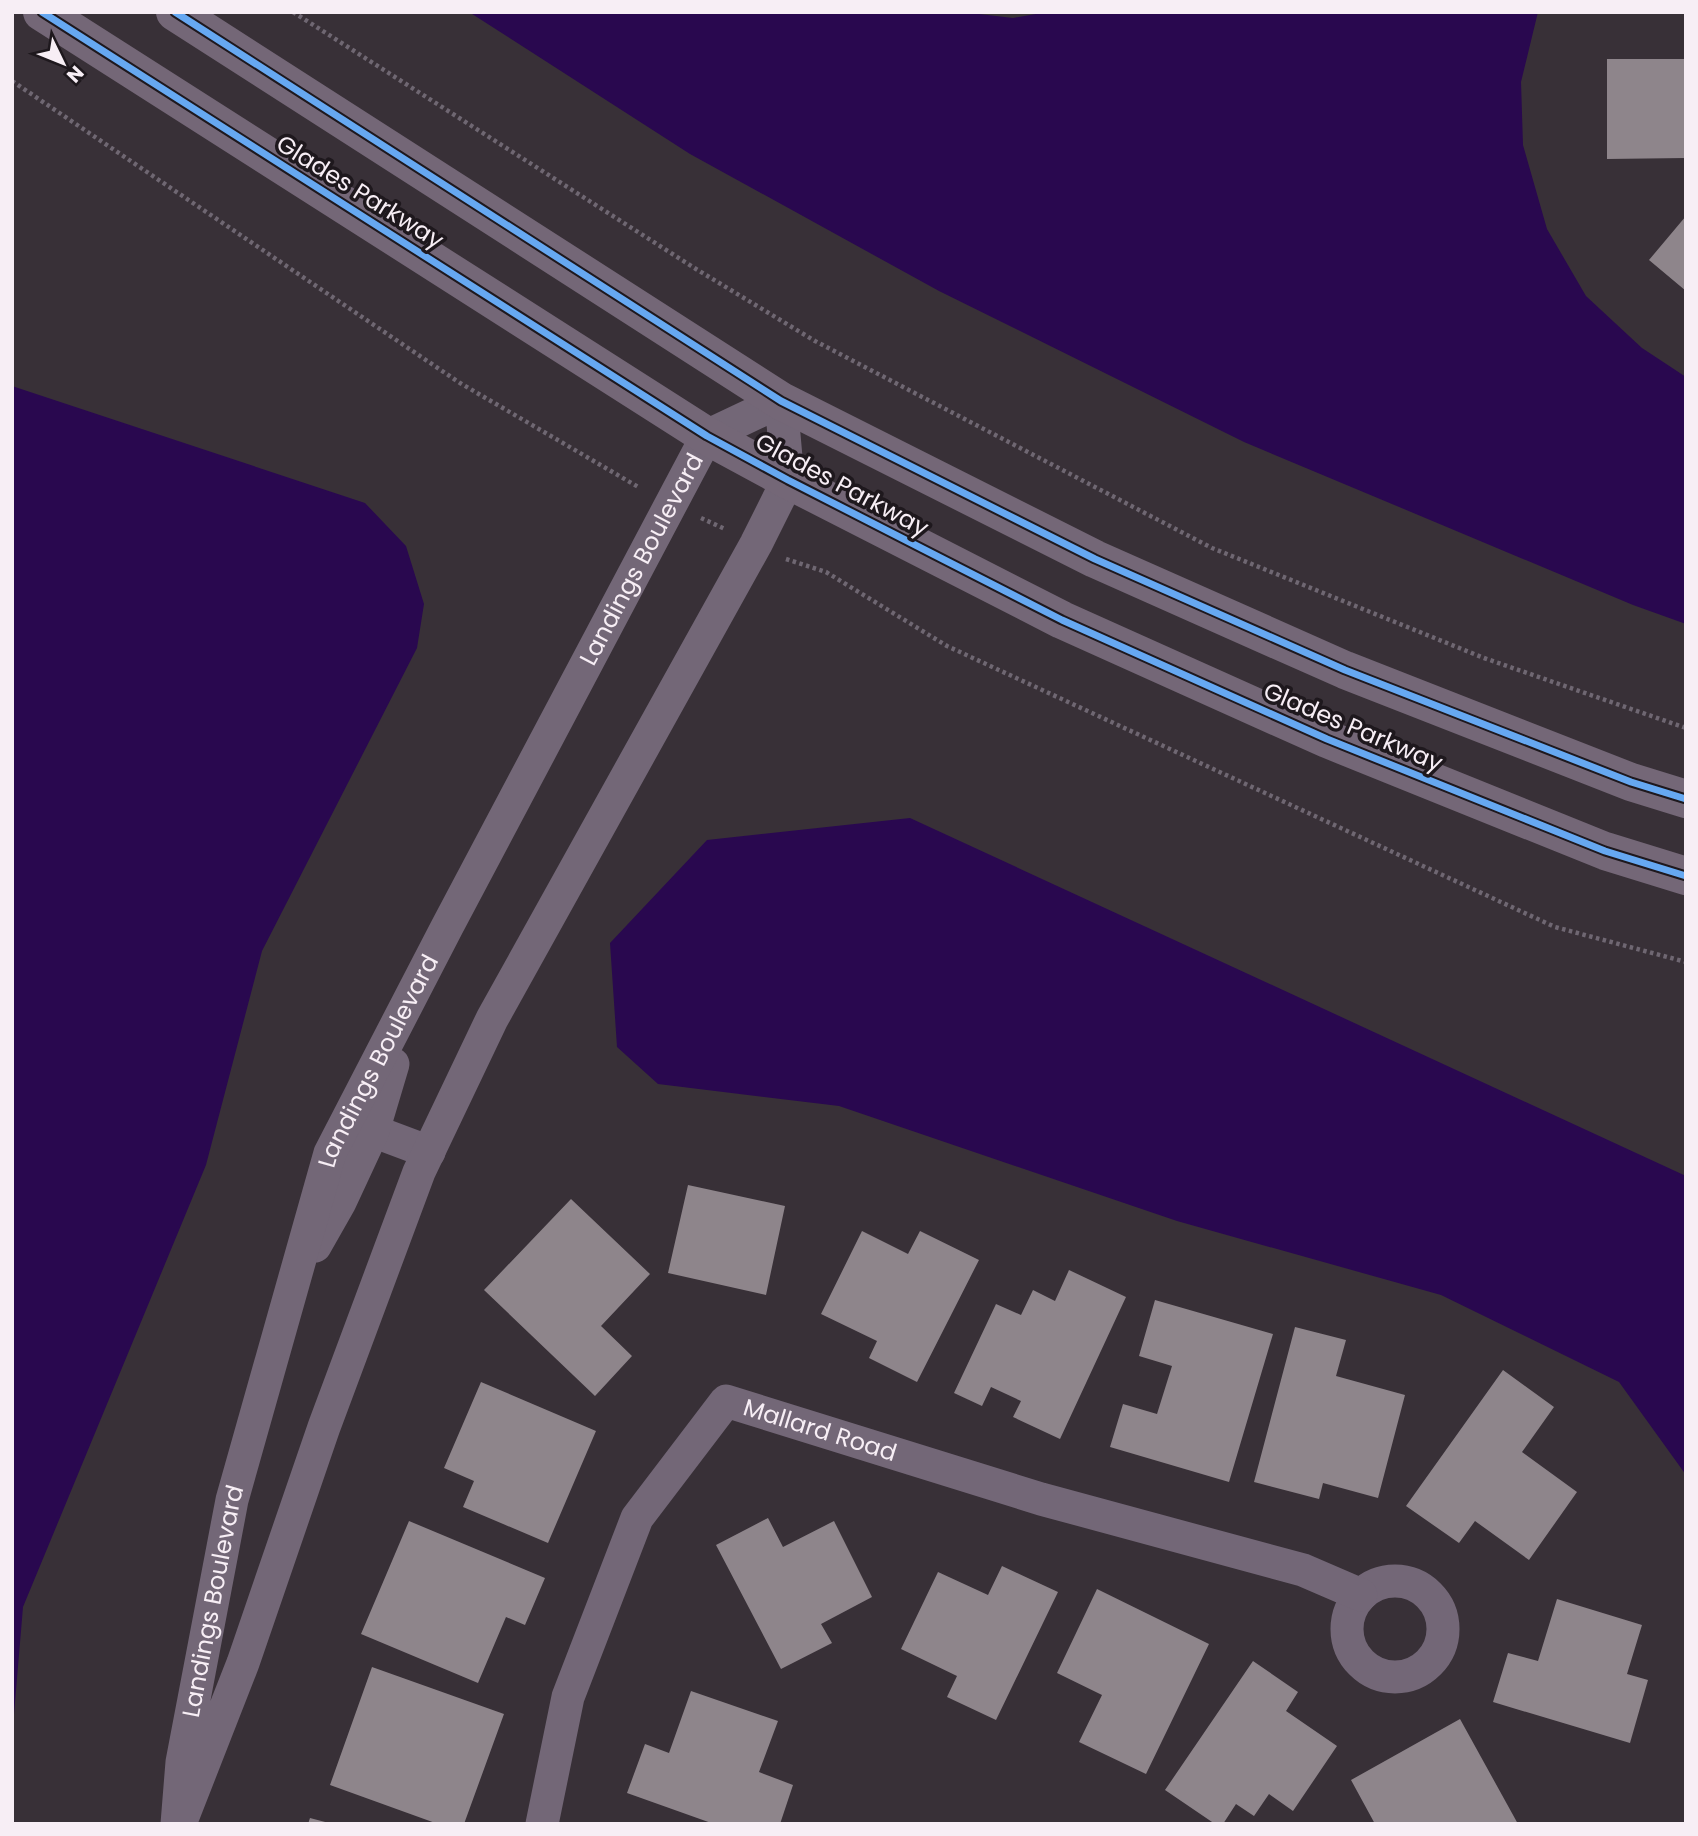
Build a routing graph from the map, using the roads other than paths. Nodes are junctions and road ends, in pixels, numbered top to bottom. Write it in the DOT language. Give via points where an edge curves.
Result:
graph roads {
  1 [pos="42,12"];
  2 [pos="175,12"];
  3 [pos="781,401"];
  4 [pos="708,436"];
  5 [pos="788,480"];
  6 [pos="1686,799"];
  7 [pos="1686,876"];
  8 [pos="421,975"];
  9 [pos="373,1131"];
  10 [pos="429,1152"];
  11 [pos="292,1286"];
  12 [pos="1361,1595"];
  13 [pos="179,1824"];
  14 [pos="542,1824"];
  1 -- 4 [label="main road, Glades Parkway"];
  2 -- 3 [label="main road, Glades Parkway"];
  3 -- 4 [label="street, Landings Boulevard"];
  3 -- 5 [label="street"];
  3 -- 6 [label="main road, Glades Parkway" via="1095,559 1345,670 1631,782"];
  4 -- 5 [label="main road, Glades Parkway"];
  4 -- 8 [label="street, Landings Boulevard"];
  5 -- 7 [label="main road, Glades Parkway" via="1062,620 1327,739 1605,851"];
  5 -- 10 [label="street, Landings Boulevard" via="757,544 492,1018"];
  8 -- 9 [label="street"];
  8 -- 11 [label="street, Landings Boulevard" via="330,1153"];
  9 -- 10 [label="street"];
  9 -- 11 [label="street" via="340,1202"];
  10 -- 13 [label="street, Landings Boulevard" via="324,1427 243,1663"];
  11 -- 13 [label="street, Landings Boulevard" via="232,1500 181,1762"];
  12 -- 14 [label="street, Mallard Road" via="1303,1570 1041,1499 726,1401 637,1518 568,1697"];
}
